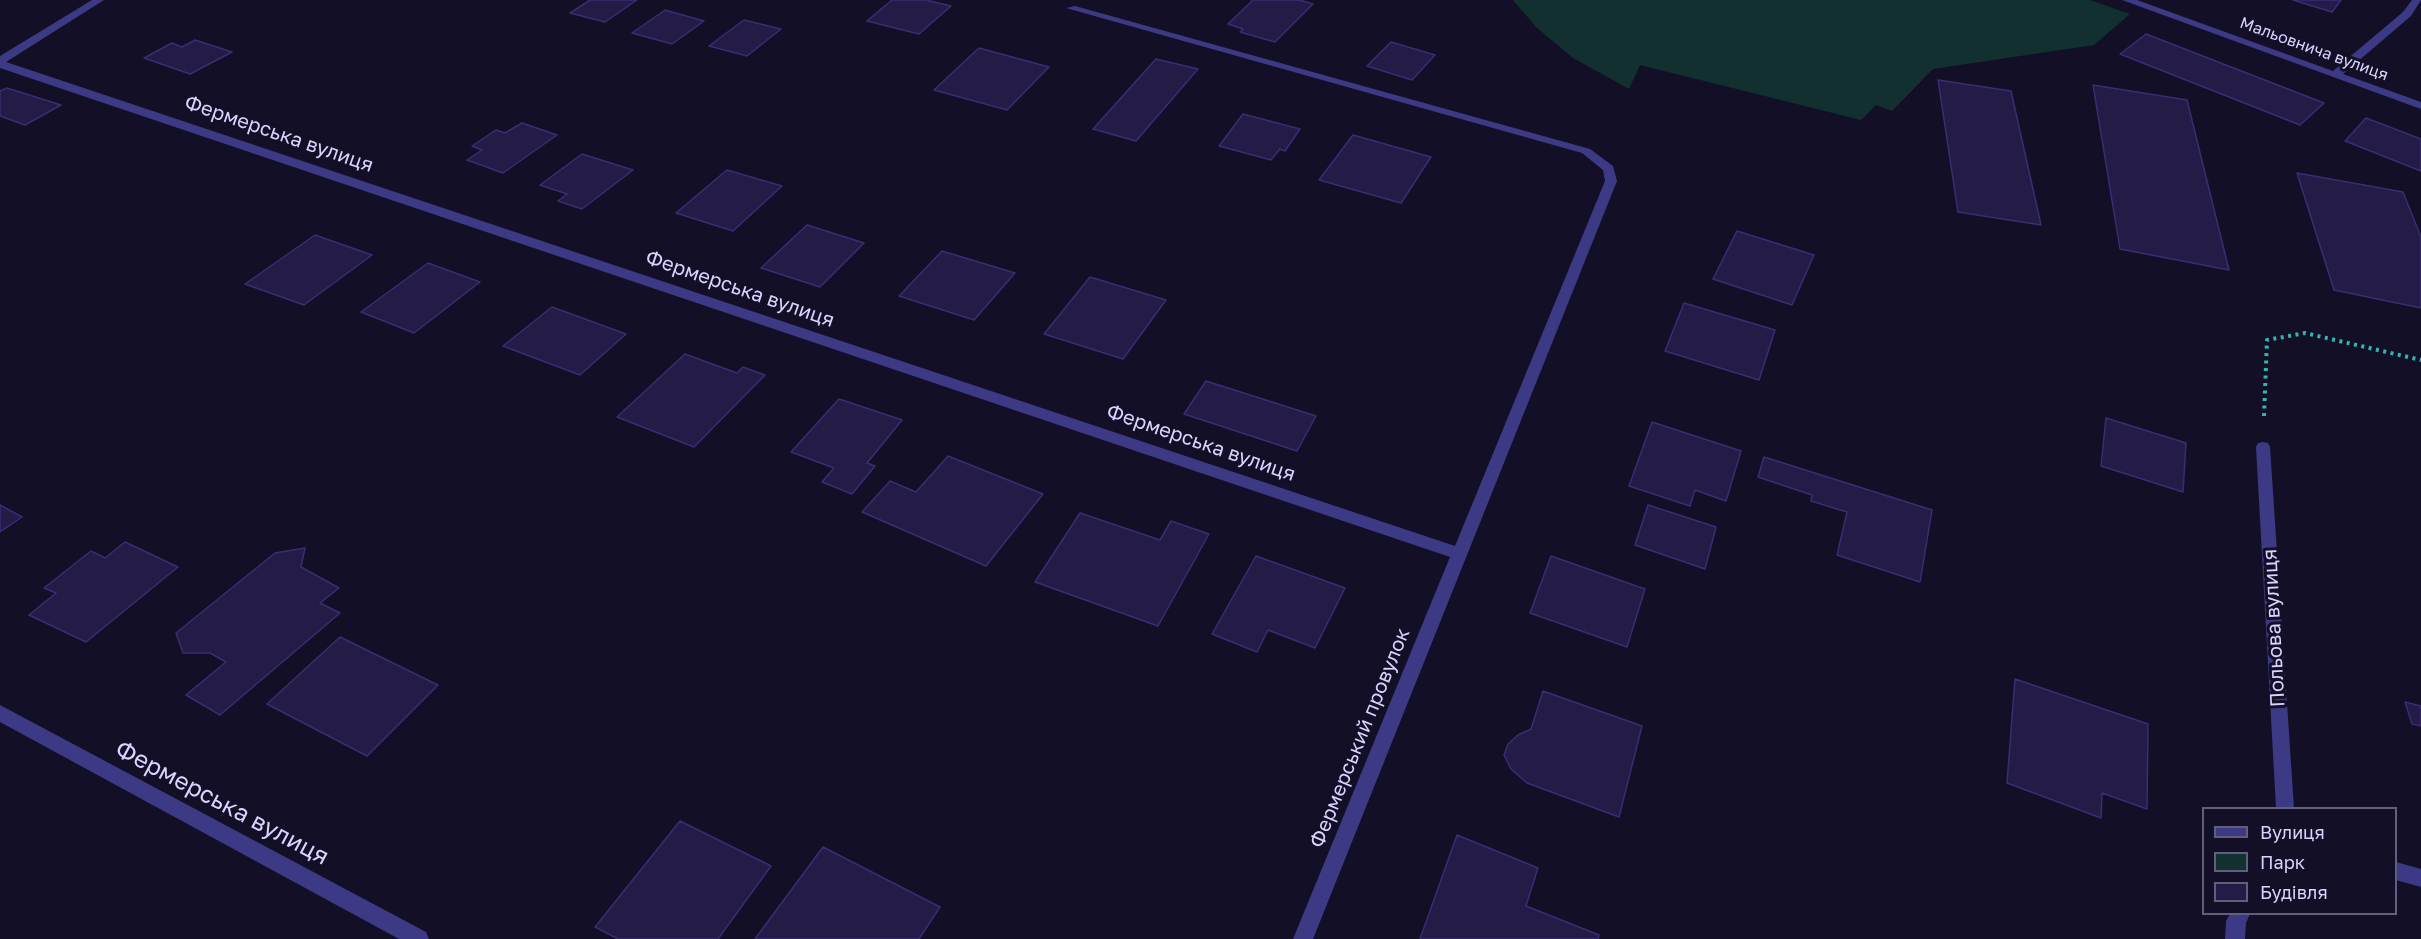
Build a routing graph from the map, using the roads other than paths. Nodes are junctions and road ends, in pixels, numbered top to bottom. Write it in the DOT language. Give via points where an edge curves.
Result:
graph roads {
  1 [pos="99,0"];
  2 [pos="2127,0"];
  3 [pos="2417,0"];
  4 [pos="1071,8"];
  5 [pos="0,62"];
  6 [pos="2336,74"];
  7 [pos="2421,106"];
  8 [pos="2263,447"];
  9 [pos="1459,554"];
  10 [pos="0,713"];
  11 [pos="2284,807"];
  12 [pos="2397,871"];
  13 [pos="2421,878"];
  14 [pos="2239,915"];
  15 [pos="420,939"];
  16 [pos="1303,939"];
  17 [pos="2235,939"];
  1 -- 5 [label="street"];
  2 -- 6 [label="street, Мальовнича вулиця"];
  3 -- 6 [label="street" via="2407,14"];
  4 -- 9 [label="street" via="1586,151 1609,169 1611,181"];
  5 -- 9 [label="street, Фермерська вулиця"];
  6 -- 7 [label="street, Мальовнича вулиця"];
  8 -- 11 [label="street, Польова вулиця"];
  9 -- 16 [label="street, Фермерський провулок"];
  10 -- 15 [label="street, Фермерська вулиця"];
  12 -- 13 [label="street"];
  14 -- 17 [label="street"];
}
